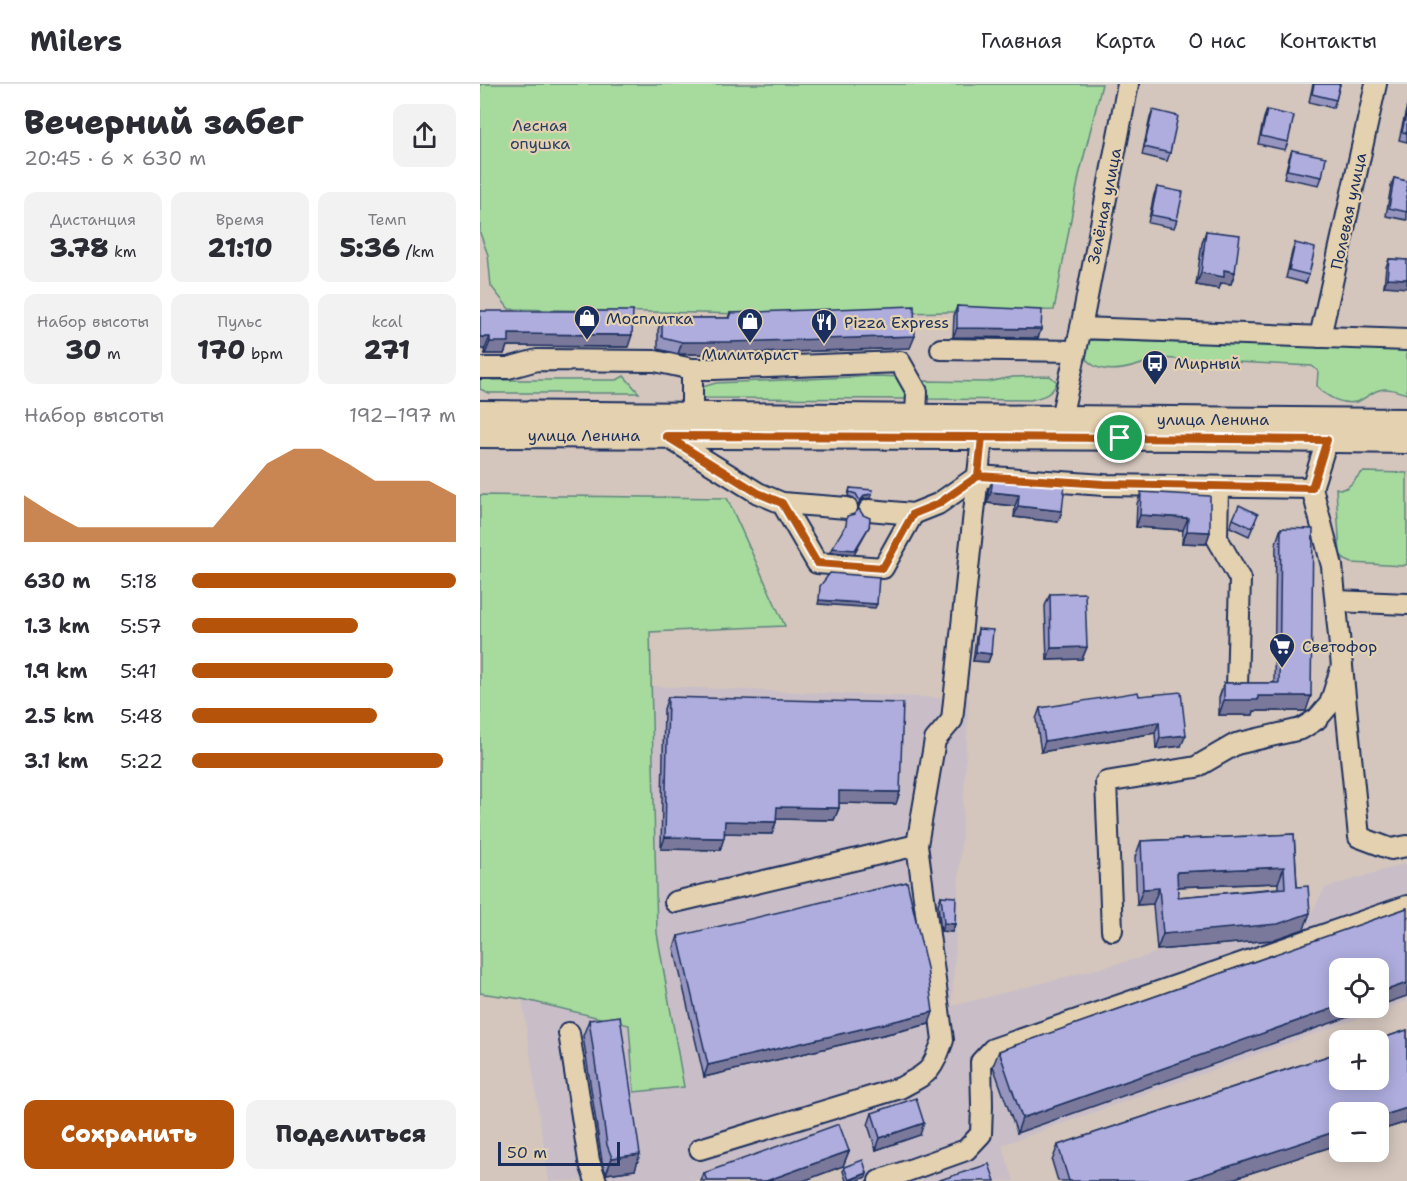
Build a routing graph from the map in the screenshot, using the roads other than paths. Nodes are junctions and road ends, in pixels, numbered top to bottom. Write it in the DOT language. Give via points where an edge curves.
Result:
graph roads {
  1 [pos="1128,84"];
  2 [pos="1376,84"];
  3 [pos="1081,327"];
  4 [pos="1320,337"];
  5 [pos="1407,340"];
  6 [pos="941,349"];
  7 [pos="1075,351"];
  8 [pos="480,368"];
  9 [pos="692,369"];
  10 [pos="480,413"];
  11 [pos="692,414"];
  12 [pos="916,416"];
  13 [pos="1061,418"];
  14 [pos="1407,421"];
  15 [pos="480,435"];
  16 [pos="666,436"];
  17 [pos="982,437"];
  18 [pos="1334,440"];
  19 [pos="1407,441"];
  20 [pos="1407,450"];
  21 [pos="978,476"];
  22 [pos="1218,487"];
  23 [pos="1312,488"];
  24 [pos="782,503"];
  25 [pos="846,508"];
  26 [pos="869,510"];
  27 [pos="913,514"];
  28 [pos="1336,601"];
  29 [pos="1407,604"];
  30 [pos="1342,666"];
  31 [pos="1237,687"];
  32 [pos="917,845"];
  33 [pos="1407,846"];
  34 [pos="675,903"];
  35 [pos="1407,906"];
  36 [pos="1112,930"];
  37 [pos="570,1033"];
  38 [pos="700,1149"];
  39 [pos="596,1181"];
  40 [pos="879,1181"];
  1 -- 3 [label="street, Зелёная улица"];
  2 -- 4 [label="street, Полевая улица"];
  3 -- 4 [label="street"];
  3 -- 7 [label="street, Зелёная улица"];
  4 -- 5 [label="street"];
  6 -- 7 [label="street"];
  7 -- 13 [label="street, Зелёная улица"];
  8 -- 9 [label="street" via="508,368 537,360 655,361"];
  9 -- 11 [label="street"];
  9 -- 12 [label="street" via="900,362 917,392"];
  10 -- 11 [label="main road, улица Ленина"];
  11 -- 12 [label="main road, улица Ленина"];
  12 -- 13 [label="main road, улица Ленина"];
  13 -- 14 [label="main road, улица Ленина"];
  15 -- 16 [label="main road, улица Ленина"];
  16 -- 17 [label="main road, улица Ленина"];
  16 -- 24 [label="street" via="758,493"];
  17 -- 18 [label="main road, улица Ленина"];
  17 -- 21 [label="street"];
  18 -- 19 [label="main road, улица Ленина"];
  18 -- 20 [label="street"];
  18 -- 23 [label="street"];
  21 -- 22 [label="street"];
  21 -- 27 [label="street" via="938,504"];
  21 -- 32 [label="street" via="952,720 935,740"];
  22 -- 23 [label="street"];
  22 -- 31 [label="street" via="1217,538 1240,579"];
  23 -- 28 [label="street" via="1332,566"];
  24 -- 25 [label="street"];
  24 -- 27 [label="street" via="817,563 883,568"];
  26 -- 27 [label="street"];
  28 -- 29 [label="street"];
  28 -- 30 [label="street"];
  30 -- 33 [label="street" via="1359,837 1391,849"];
  30 -- 36 [label="street" via="1330,704 1301,729 1236,744 1196,767 1106,782"];
  32 -- 34 [label="street"];
  32 -- 38 [label="street" via="944,1040 934,1066 900,1088"];
  35 -- 40 [label="street" via="993,1049 981,1062 981,1134 966,1150"];
  37 -- 39 [label="street" via="589,1161"];
}
